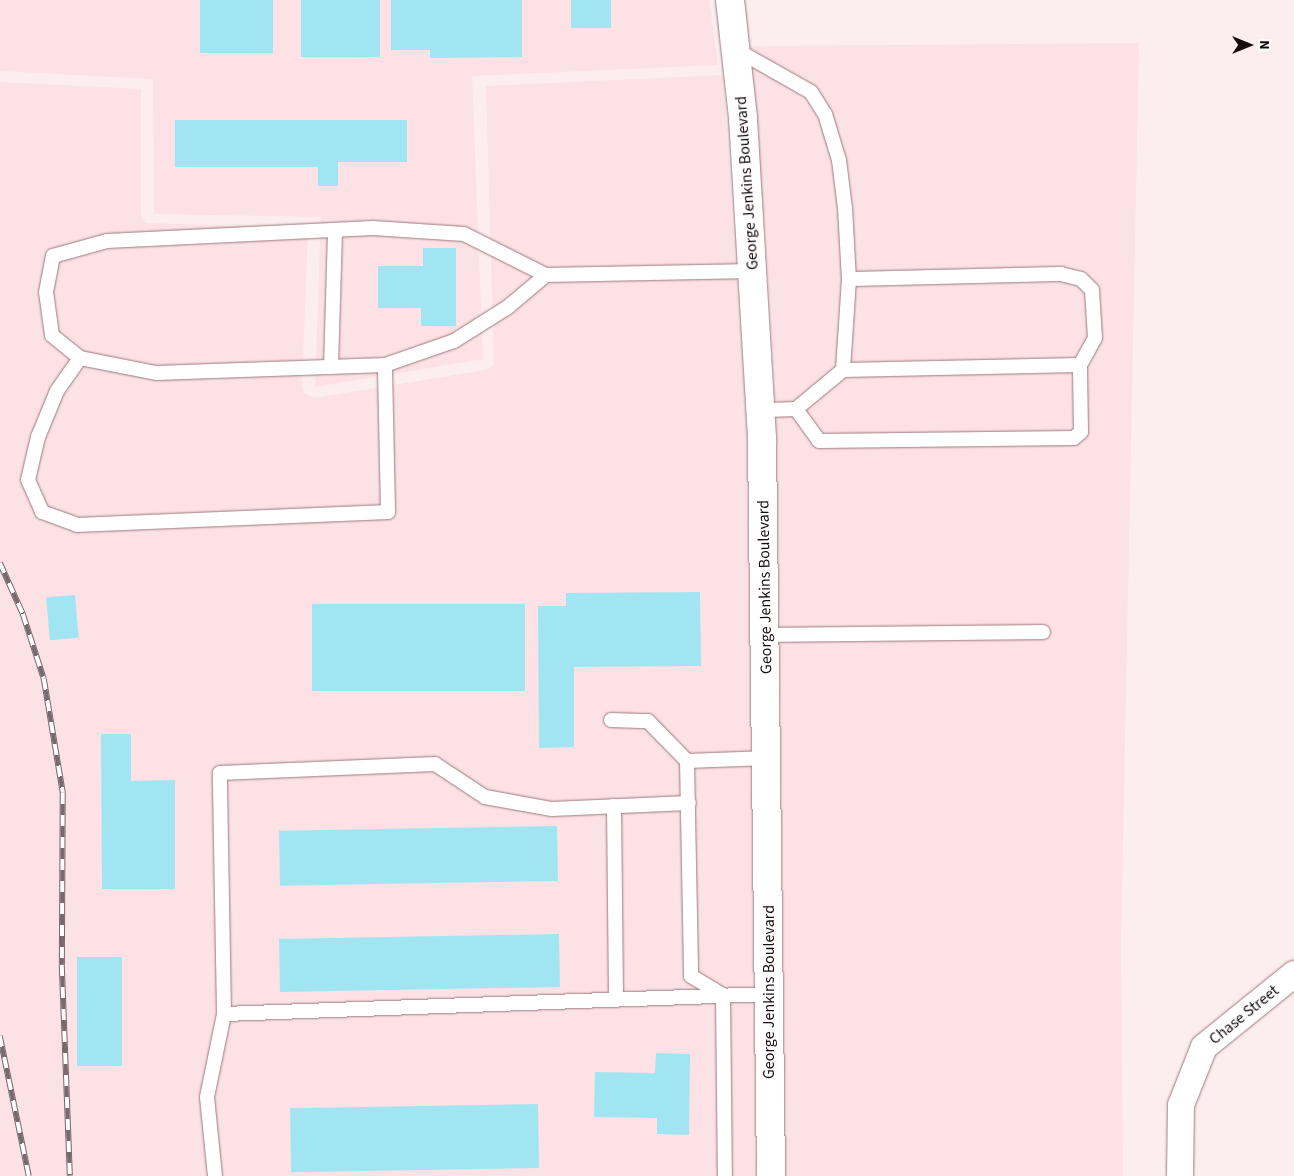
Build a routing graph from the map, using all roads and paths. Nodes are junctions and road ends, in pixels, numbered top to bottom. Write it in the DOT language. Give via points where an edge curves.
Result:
graph roads {
  1 [pos="730,0"];
  2 [pos="735,49"];
  3 [pos="334,230"];
  4 [pos="754,271"];
  5 [pos="546,275"];
  6 [pos="849,279"];
  7 [pos="80,358"];
  8 [pos="385,365"];
  9 [pos="1080,365"];
  10 [pos="331,366"];
  11 [pos="843,370"];
  12 [pos="796,409"];
  13 [pos="761,410"];
  14 [pos="1043,632"];
  15 [pos="767,635"];
  16 [pos="611,720"];
  17 [pos="768,758"];
  18 [pos="687,761"];
  19 [pos="689,803"];
  20 [pos="614,806"];
  21 [pos="1294,974"];
  22 [pos="770,994"];
  23 [pos="723,995"];
  24 [pos="616,998"];
  25 [pos="224,1014"];
  26 [pos="215,1176"];
  27 [pos="725,1176"];
  28 [pos="771,1176"];
  29 [pos="1180,1176"];
  1 -- 2 [label="main road, George Jenkins Boulevard"];
  2 -- 4 [label="main road, George Jenkins Boulevard"];
  2 -- 6 [label="lane" via="811,92 825,114 839,160"];
  3 -- 5 [label="lane" via="373,228 464,234"];
  3 -- 7 [label="lane" via="107,240 53,256 46,292 52,335"];
  3 -- 10 [label="lane"];
  4 -- 5 [label="lane"];
  4 -- 13 [label="main road, George Jenkins Boulevard"];
  5 -- 8 [label="lane" via="508,307 454,341"];
  6 -- 9 [label="lane" via="1061,274 1081,278 1092,290 1097,317 1096,338"];
  6 -- 11 [label="lane"];
  7 -- 8 [label="lane" via="57,391 38,437 28,480 42,512 78,525 388,512"];
  7 -- 10 [label="lane" via="156,373"];
  8 -- 10 [label="lane"];
  9 -- 11 [label="lane"];
  9 -- 12 [label="lane" via="1081,432 1074,438 819,440"];
  11 -- 12 [label="lane"];
  12 -- 13 [label="lane"];
  13 -- 15 [label="main road, George Jenkins Boulevard"];
  14 -- 15 [label="lane"];
  15 -- 17 [label="main road, George Jenkins Boulevard"];
  16 -- 18 [label="lane" via="648,721"];
  17 -- 18 [label="lane"];
  17 -- 22 [label="main road, George Jenkins Boulevard"];
  18 -- 19 [label="lane"];
  19 -- 20 [label="lane"];
  19 -- 23 [label="lane" via="691,976"];
  20 -- 24 [label="lane"];
  20 -- 25 [label="lane" via="552,809 485,796 435,764 220,773"];
  21 -- 29 [label="street, Chase Street" via="1204,1047 1181,1105"];
  22 -- 23 [label="lane"];
  22 -- 28 [label="main road, George Jenkins Boulevard"];
  23 -- 24 [label="lane"];
  23 -- 27 [label="lane"];
  24 -- 25 [label="lane"];
  25 -- 26 [label="lane" via="207,1098"];
}
